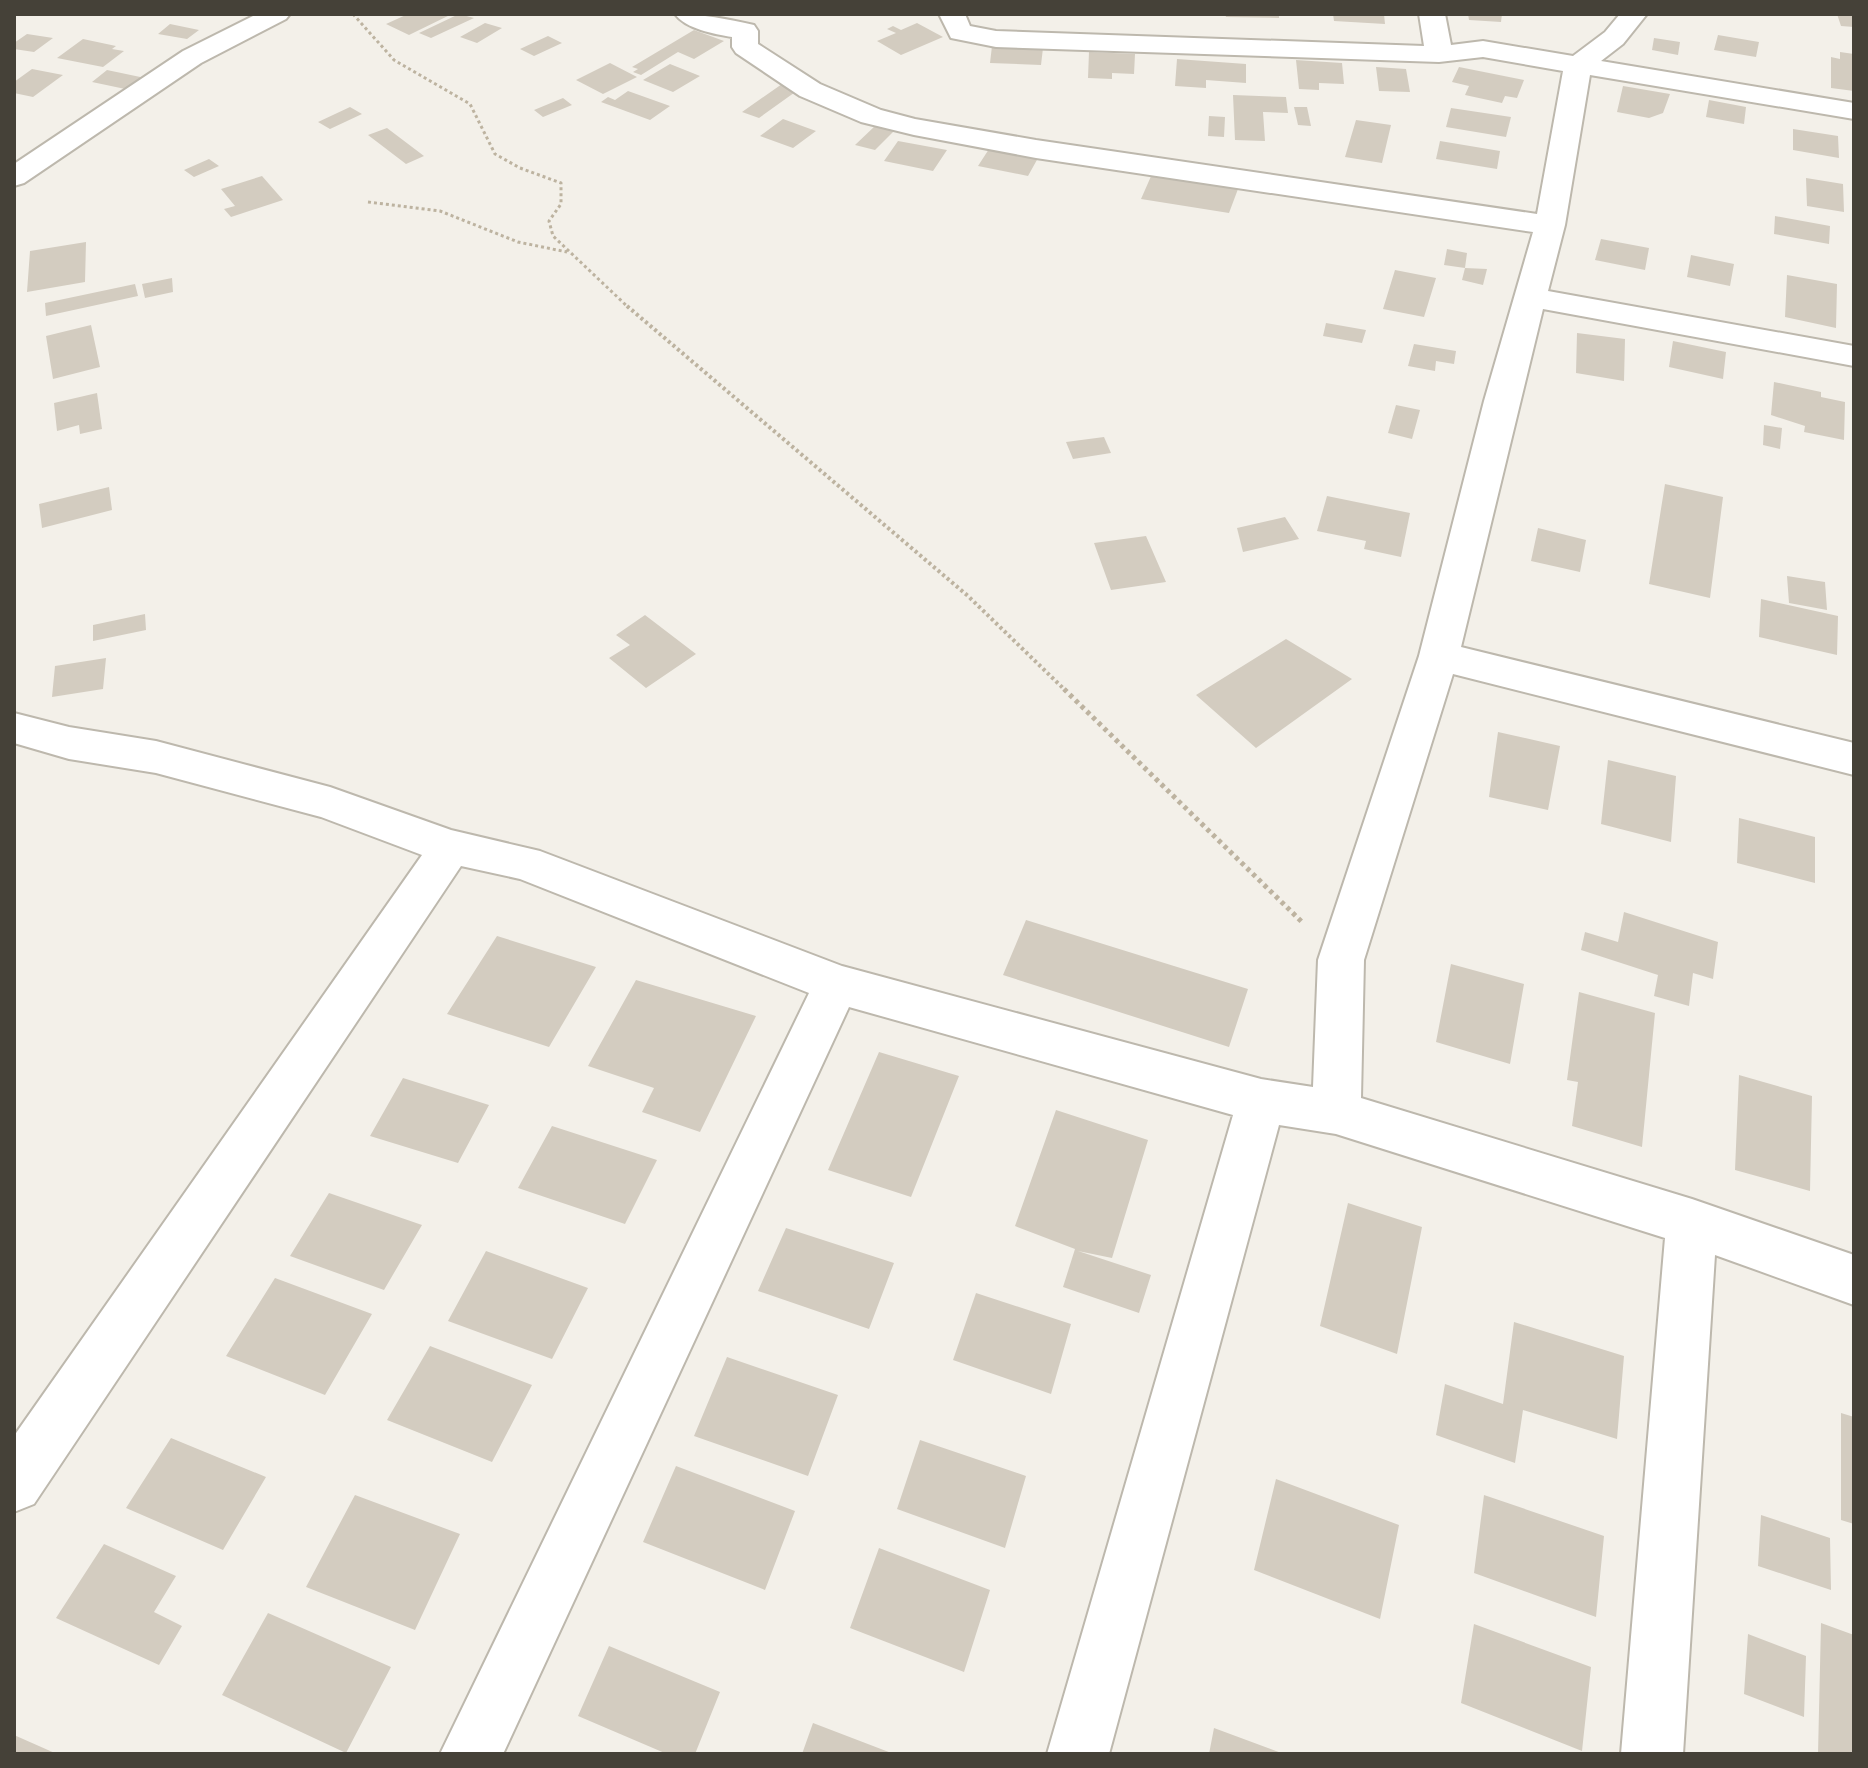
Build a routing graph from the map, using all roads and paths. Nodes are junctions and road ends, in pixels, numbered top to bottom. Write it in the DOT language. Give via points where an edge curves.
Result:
graph roads {
  1 [pos="277,14"];
  2 [pos="353,14"];
  3 [pos="688,14"];
  4 [pos="952,14"];
  5 [pos="1432,14"];
  6 [pos="1634,14"];
  7 [pos="1439,54"];
  8 [pos="1578,65"];
  9 [pos="1854,111"];
  10 [pos="14,177"];
  11 [pos="368,202"];
  12 [pos="1550,225"];
  13 [pos="568,252"];
  14 [pos="1529,297"];
  15 [pos="1854,356"];
  16 [pos="1439,656"];
  17 [pos="14,728"];
  18 [pos="1854,759"];
  19 [pos="451,847"];
  20 [pos="1341,960"];
  21 [pos="837,984"];
  22 [pos="1261,1101"];
  23 [pos="1336,1112"];
  24 [pos="1692,1223"];
  25 [pos="1854,1280"];
  26 [pos="14,1484"];
  27 [pos="471,1754"];
  28 [pos="1078,1754"];
  29 [pos="1652,1754"];
  1 -- 10 [label="street" via="192,57"];
  2 -- 13 [label="path" via="394,60 470,104 495,154 561,183 561,204 549,221 553,236"];
  3 -- 12 [label="street" via="717,27 745,31 745,47 810,90 871,116 914,127"];
  4 -- 7 [label="street" via="960,32 996,39 1177,36"];
  5 -- 7 [label="street"];
  6 -- 8 [label="street" via="1614,38"];
  7 -- 8 [label="street" via="1483,49"];
  8 -- 9 [label="street"];
  8 -- 12 [label="street"];
  11 -- 13 [label="path" via="440,211 518,242"];
  12 -- 14 [label="street"];
  13 -- 20 [label="path" via="968,596"];
  14 -- 15 [label="street"];
  14 -- 16 [label="street"];
  16 -- 18 [label="street"];
  16 -- 20 [label="street"];
  17 -- 19 [label="street" via="156,757 330,803"];
  19 -- 21 [label="street" via="525,863"];
  19 -- 26 [label="street"];
  20 -- 23 [label="street"];
  21 -- 22 [label="street"];
  21 -- 27 [label="street"];
  22 -- 23 [label="street"];
  22 -- 28 [label="street"];
  23 -- 24 [label="street"];
  24 -- 25 [label="street"];
  24 -- 29 [label="street"];
}
